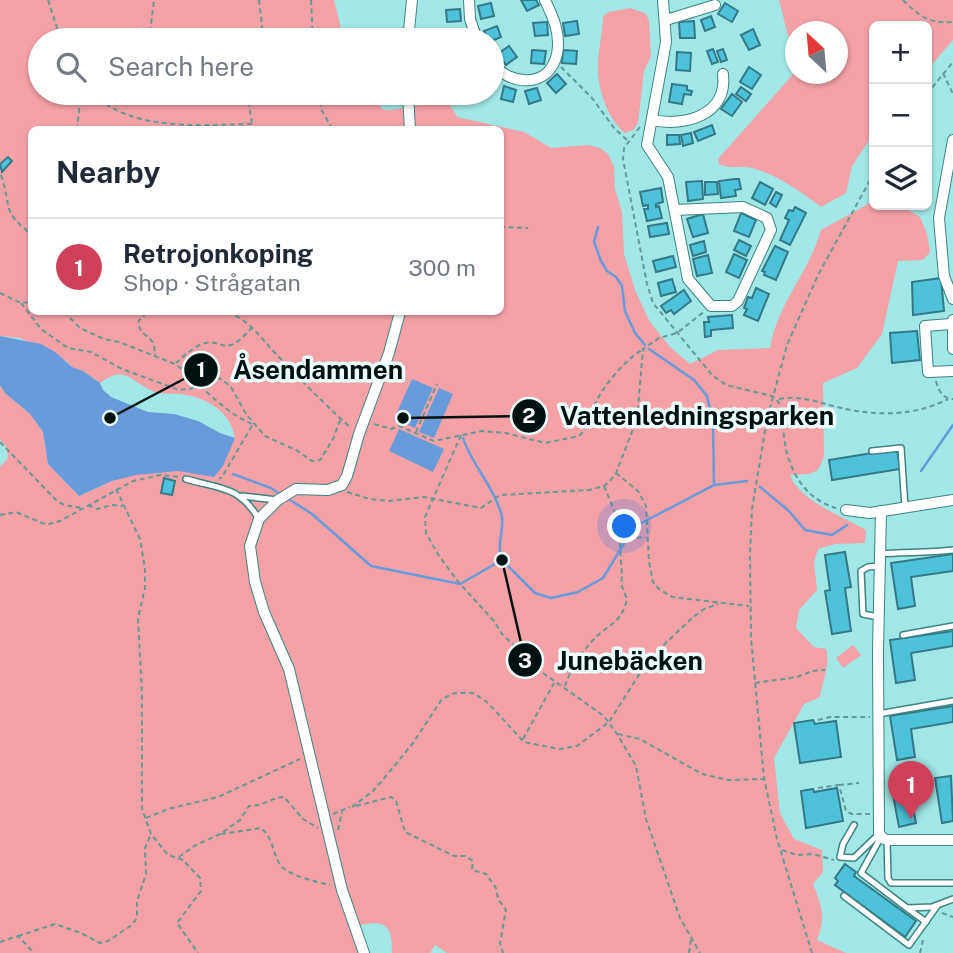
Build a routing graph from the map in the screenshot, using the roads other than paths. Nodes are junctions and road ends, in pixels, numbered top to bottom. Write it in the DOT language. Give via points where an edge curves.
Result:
graph roads {
  1 [pos="412,0"];
  2 [pos="469,0"];
  3 [pos="545,0"];
  4 [pos="663,0"];
  5 [pos="715,5"];
  6 [pos="666,20"];
  7 [pos="409,28"];
  8 [pos="472,28"];
  9 [pos="504,74"];
  10 [pos="723,74"];
  11 [pos="409,105"];
  12 [pos="647,122"];
  13 [pos="410,126"];
  14 [pos="953,140"];
  15 [pos="675,210"];
  16 [pos="953,299"];
  17 [pos="399,315"];
  18 [pos="952,322"];
  19 [pos="953,349"];
  20 [pos="953,371"];
  21 [pos="872,452"];
  22 [pos="186,479"];
  23 [pos="242,496"];
  24 [pos="278,500"];
  25 [pos="953,500"];
  26 [pos="905,507"];
  27 [pos="846,510"];
  28 [pos="881,511"];
  29 [pos="259,519"];
  30 [pos="953,550"];
  31 [pos="880,554"];
  32 [pos="880,566"];
  33 [pos="878,617"];
  34 [pos="953,626"];
  35 [pos="903,635"];
  36 [pos="953,701"];
  37 [pos="878,716"];
  38 [pos="854,825"];
  39 [pos="882,837"];
  40 [pos="953,840"];
  41 [pos="953,883"];
  42 [pos="844,897"];
  43 [pos="953,900"];
  44 [pos="906,908"];
  45 [pos="936,908"];
  46 [pos="926,922"];
  47 [pos="364,953"];
  1 -- 7 [label="street"];
  2 -- 8 [label="street"];
  3 -- 9 [label="street" via="557,35 554,60 544,74 524,82"];
  4 -- 6 [label="street"];
  5 -- 6 [label="street"];
  6 -- 12 [label="street" via="664,65"];
  10 -- 12 [label="street" via="723,93 700,116 681,123"];
  11 -- 13 [label="street"];
  12 -- 15 [label="street" via="647,145 668,177"];
  14 -- 16 [label="street" via="939,218 944,276"];
  15 -- 15 [label="street" via="743,207 767,218 771,230 732,306 711,306 688,279"];
  17 -- 24 [label="street" via="342,485 317,491 296,489"];
  18 -- 19 [label="street"];
  18 -- 20 [label="street" via="925,326 928,372"];
  21 -- 26 [label="lane" via="901,448"];
  22 -- 23 [label="lane"];
  23 -- 24 [label="lane"];
  23 -- 29 [label="lane"];
  24 -- 29 [label="street"];
  25 -- 26 [label="street"];
  26 -- 28 [label="street"];
  27 -- 28 [label="street"];
  28 -- 31 [label="street"];
  29 -- 47 [label="street" via="250,546 255,582 289,669 341,888"];
  30 -- 31 [label="lane"];
  31 -- 32 [label="street"];
  32 -- 33 [label="street"];
  32 -- 33 [label="lane" via="861,571 863,614"];
  33 -- 37 [label="street"];
  34 -- 35 [label="lane"];
  36 -- 37 [label="lane"];
  37 -- 39 [label="street"];
  38 -- 39 [label="lane" via="840,857 855,858 866,845"];
  39 -- 40 [label="street"];
  39 -- 41 [label="lane" via="891,883"];
  39 -- 44 [label="lane" via="861,873"];
  42 -- 46 [label="lane" via="909,945"];
  43 -- 45 [label="lane"];
  44 -- 45 [label="lane"];
  44 -- 46 [label="lane"];
  45 -- 46 [label="lane"];
}
